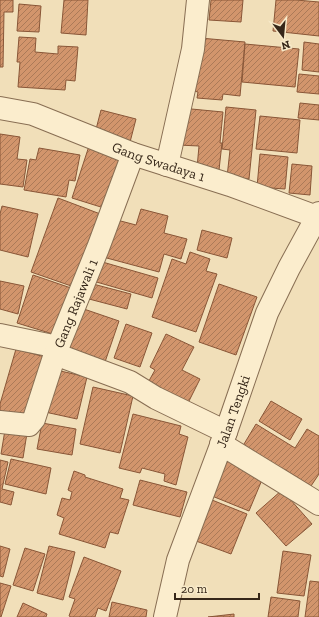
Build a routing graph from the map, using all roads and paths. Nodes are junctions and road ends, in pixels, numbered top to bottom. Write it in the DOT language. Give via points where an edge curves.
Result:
graph roads {
  1 [pos="198,0"];
  2 [pos="0,108"];
  3 [pos="133,154"];
  4 [pos="167,165"];
  5 [pos="318,216"];
  6 [pos="0,336"];
  7 [pos="56,350"];
  8 [pos="0,422"];
  9 [pos="223,438"];
  10 [pos="319,504"];
  11 [pos="165,617"];
  1 -- 4 [label="street" via="193,49"];
  2 -- 3 [label="street, Gang Swadaya 1" via="33,114"];
  3 -- 4 [label="street, Gang Swadaya 1"];
  3 -- 7 [label="street, Gang Rajawali 1"];
  4 -- 5 [label="street, Gang Swadaya 1"];
  5 -- 9 [label="street, Jalan Tengki" via="267,313"];
  6 -- 7 [label="street"];
  7 -- 8 [label="street, Gang Rajawali 1" via="34,419 29,425"];
  7 -- 9 [label="street" via="130,382"];
  9 -- 10 [label="street"];
  9 -- 11 [label="street, Jalan Tengki" via="178,560"];
}
